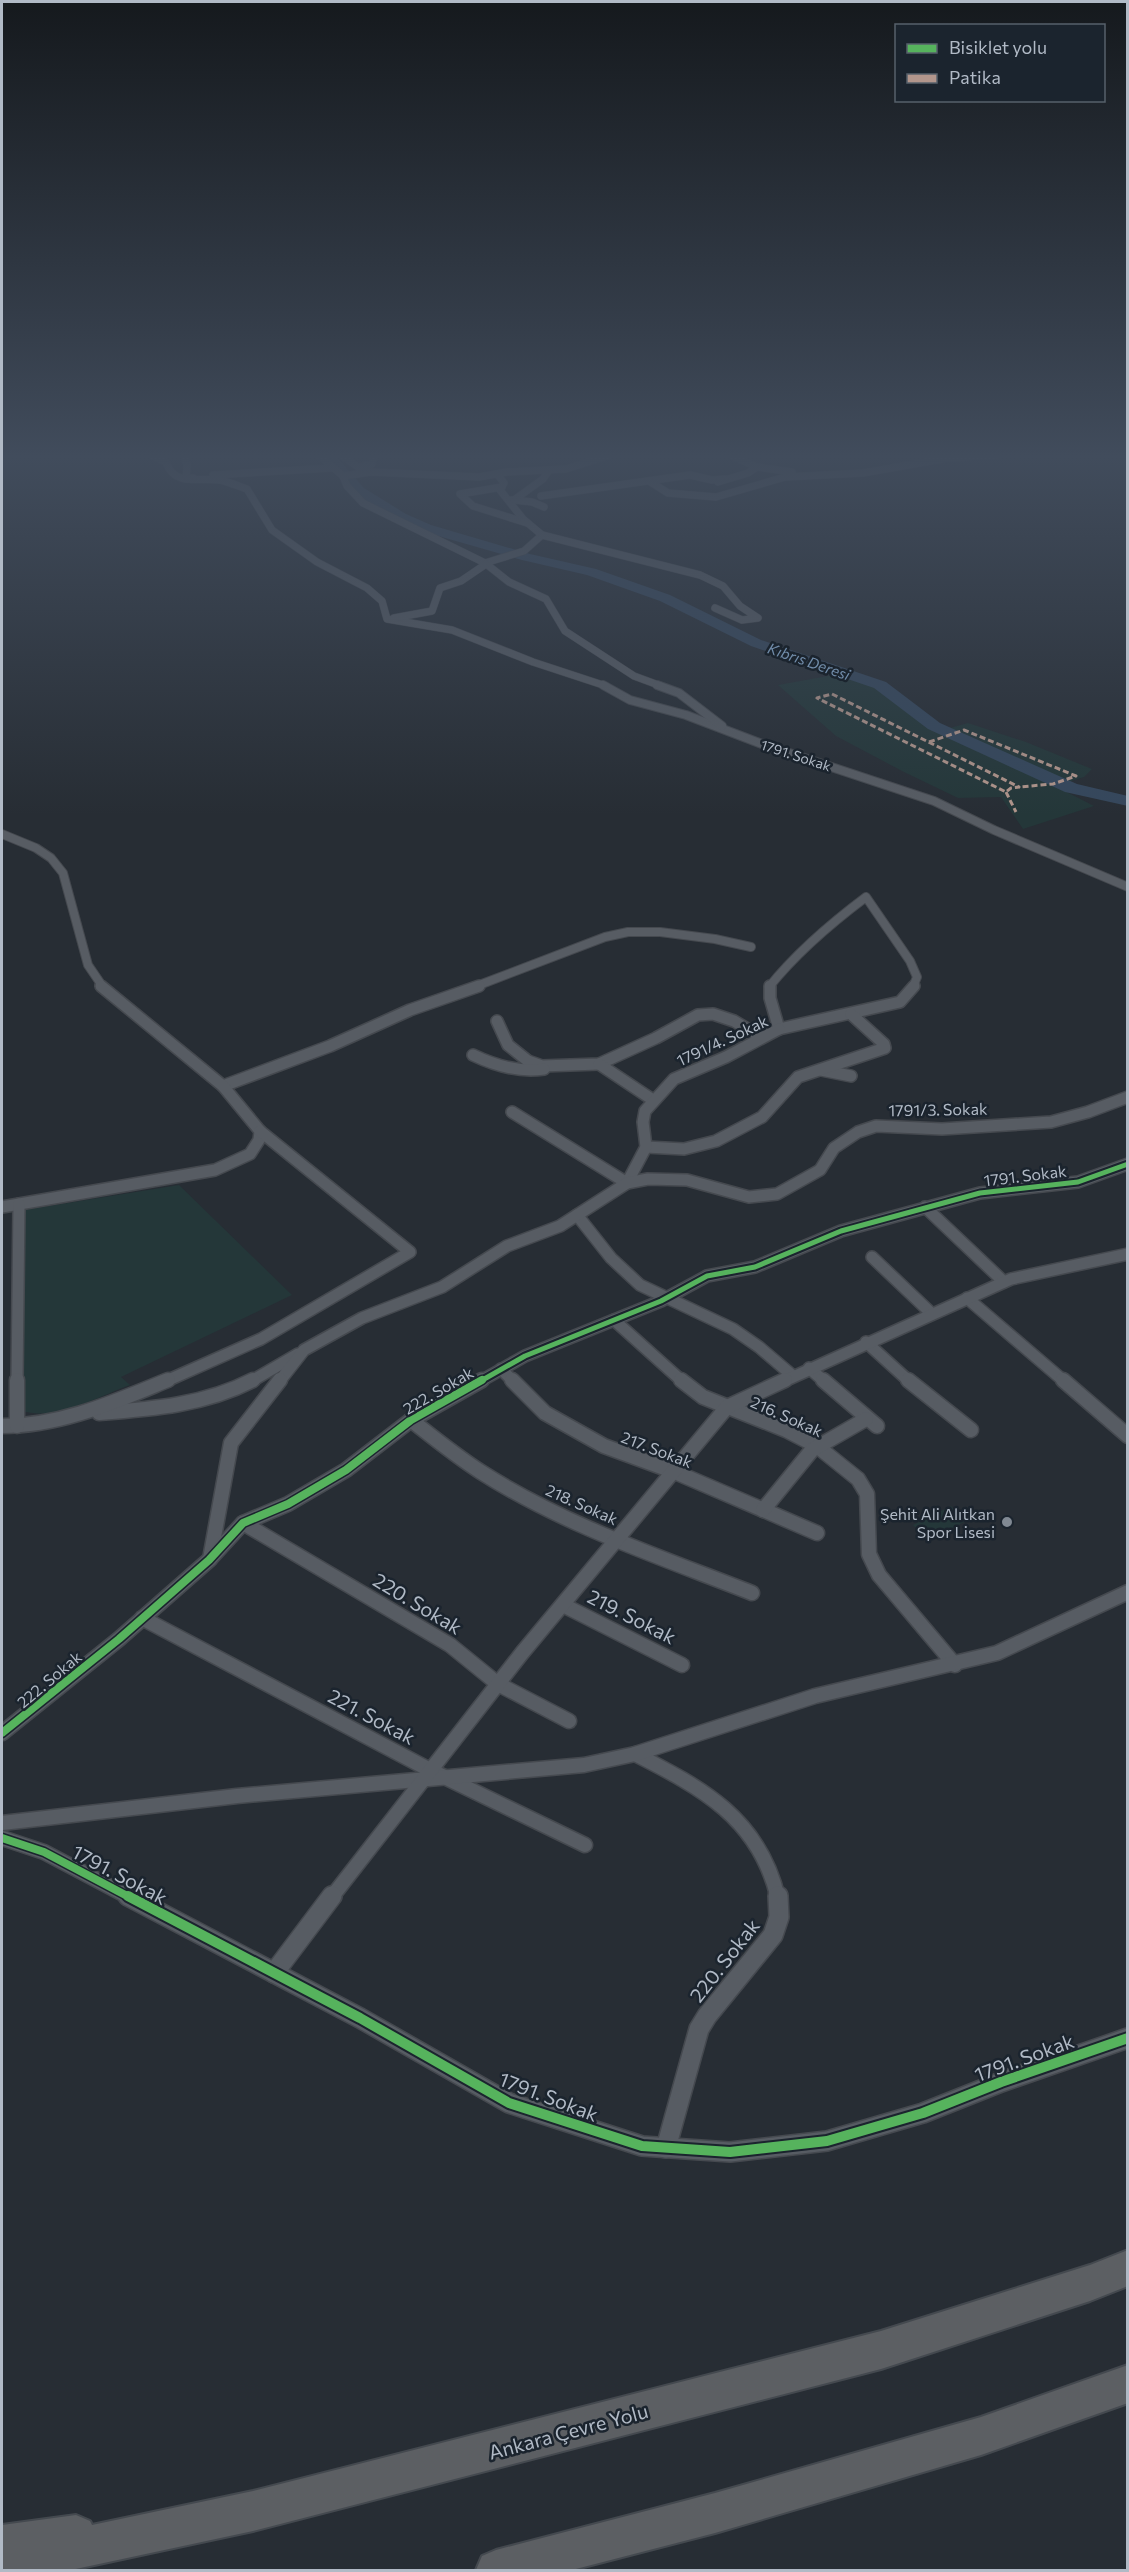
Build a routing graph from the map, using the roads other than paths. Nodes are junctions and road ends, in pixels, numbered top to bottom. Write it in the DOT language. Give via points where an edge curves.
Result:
graph roads {
  1 [pos="344,575"];
  2 [pos="469,575"];
  3 [pos="500,575"];
  4 [pos="700,575"];
  5 [pos="715,608"];
  6 [pos="387,619"];
  7 [pos="730,732"];
  8 [pos="2,834"];
  9 [pos="1128,887"];
  10 [pos="751,947"];
  11 [pos="851,1014"];
  12 [pos="497,1021"];
  13 [pos="780,1029"];
  14 [pos="761,1037"];
  15 [pos="472,1055"];
  16 [pos="599,1064"];
  17 [pos="560,1066"];
  18 [pos="820,1070"];
  19 [pos="851,1076"];
  20 [pos="223,1086"];
  21 [pos="1128,1097"];
  22 [pos="653,1100"];
  23 [pos="512,1112"];
  24 [pos="260,1131"];
  25 [pos="646,1147"];
  26 [pos="1128,1164"];
  27 [pos="627,1183"];
  28 [pos="19,1204"];
  29 [pos="2,1207"];
  30 [pos="925,1207"];
  31 [pos="577,1215"];
  32 [pos="1128,1254"];
  33 [pos="872,1257"];
  34 [pos="1004,1282"];
  35 [pos="667,1298"];
  36 [pos="967,1298"];
  37 [pos="931,1313"];
  38 [pos="614,1320"];
  39 [pos="866,1342"];
  40 [pos="304,1350"];
  41 [pos="809,1368"];
  42 [pos="501,1370"];
  43 [pos="793,1376"];
  44 [pos="727,1407"];
  45 [pos="84,1414"];
  46 [pos="411,1420"];
  47 [pos="2,1426"];
  48 [pos="17,1426"];
  49 [pos="970,1430"];
  50 [pos="1128,1436"];
  51 [pos="818,1446"];
  52 [pos="675,1472"];
  53 [pos="763,1510"];
  54 [pos="243,1523"];
  55 [pos="817,1533"];
  56 [pos="619,1540"];
  57 [pos="209,1560"];
  58 [pos="1128,1592"];
  59 [pos="752,1593"];
  60 [pos="564,1605"];
  61 [pos="142,1618"];
  62 [pos="682,1665"];
  63 [pos="954,1665"];
  64 [pos="498,1684"];
  65 [pos="569,1721"];
  66 [pos="2,1733"];
  67 [pos="635,1754"];
  68 [pos="425,1775"];
  69 [pos="446,1778"];
  70 [pos="2,1823"];
  71 [pos="2,1838"];
  72 [pos="585,1845"];
  73 [pos="274,1973"];
  74 [pos="1128,2038"];
  75 [pos="666,2148"];
  76 [pos="1128,2268"];
  77 [pos="1128,2384"];
  78 [pos="253,2511"];
  79 [pos="2,2545"];
  80 [pos="2,2565"];
  81 [pos="495,2571"];
  1 -- 6 [label="street" via="378,597"];
  2 -- 6 [label="street" via="440,588 432,611"];
  3 -- 7 [label="street" via="546,599 565,631 634,676 679,693"];
  4 -- 5 [label="street" via="723,586 740,606 758,618 742,620"];
  6 -- 7 [label="street, 1791. Sokak" via="452,630 533,662 594,680 630,700"];
  7 -- 9 [label="street, 1791. Sokak" via="934,801"];
  8 -- 20 [label="street" via="34,845 63,873 88,965 102,987"];
  10 -- 20 [label="street" via="660,932 605,937"];
  11 -- 13 [label="street, 1791/4. Sokak"];
  11 -- 13 [label="street, 1791/4. Sokak" via="900,1002 915,986 917,977 897,939 866,897 808,943 769,987"];
  11 -- 18 [label="street" via="885,1048"];
  12 -- 17 [label="street" via="508,1045 528,1062"];
  13 -- 14 [label="street, 1791/4. Sokak"];
  14 -- 16 [label="street" via="734,1021 713,1014 698,1015"];
  14 -- 22 [label="street, 1791/4. Sokak" via="674,1079"];
  15 -- 17 [label="street" via="507,1068 534,1071"];
  16 -- 17 [label="street"];
  16 -- 22 [label="street"];
  18 -- 19 [label="street"];
  18 -- 25 [label="street" via="788,1084 762,1118 723,1139 680,1150"];
  20 -- 24 [label="street"];
  21 -- 27 [label="street, 1791/3. Sokak" via="1051,1122 942,1129 876,1126 858,1132 834,1148 820,1170 777,1194 749,1197 687,1180"];
  22 -- 25 [label="street, 1791/4. Sokak" via="643,1122"];
  23 -- 27 [label="street"];
  24 -- 28 [label="street" via="254,1152 227,1166"];
  24 -- 45 [label="street" via="410,1252 261,1339"];
  25 -- 27 [label="street"];
  26 -- 30 [label="street, 1791. Sokak" via="1078,1182 980,1193"];
  27 -- 31 [label="street"];
  28 -- 29 [label="street"];
  28 -- 48 [label="street"];
  30 -- 34 [label="street"];
  30 -- 35 [label="street, 222. Sokak" via="841,1231 755,1267 707,1276"];
  31 -- 35 [label="street" via="610,1258 640,1285"];
  31 -- 40 [label="street" via="560,1226 507,1246 442,1287 362,1318"];
  32 -- 34 [label="street"];
  33 -- 37 [label="street"];
  34 -- 36 [label="street"];
  35 -- 38 [label="street, 222. Sokak"];
  35 -- 43 [label="street" via="733,1329"];
  36 -- 37 [label="street"];
  36 -- 50 [label="street"];
  37 -- 39 [label="street"];
  38 -- 42 [label="street, 222. Sokak" via="525,1356"];
  38 -- 44 [label="street, 216. Sokak" via="666,1369 703,1397"];
  39 -- 41 [label="street"];
  39 -- 49 [label="street"];
  40 -- 45 [label="street" via="241,1387 201,1399 134,1411"];
  40 -- 57 [label="street" via="231,1443"];
  41 -- 43 [label="street"];
  41 -- 51 [label="street" via="872,1422"];
  42 -- 46 [label="street, 222. Sokak"];
  42 -- 52 [label="street, 217. Sokak" via="545,1413 604,1446"];
  43 -- 44 [label="street"];
  44 -- 51 [label="street, 216. Sokak"];
  44 -- 52 [label="street"];
  45 -- 48 [label="street"];
  46 -- 54 [label="street, 222. Sokak" via="346,1470 288,1504"];
  46 -- 56 [label="street, 218. Sokak" via="492,1480 552,1512"];
  47 -- 48 [label="street"];
  51 -- 53 [label="street"];
  51 -- 63 [label="street, 216. Sokak" via="862,1484 867,1494 869,1554 879,1575"];
  52 -- 53 [label="street, 217. Sokak"];
  52 -- 56 [label="street"];
  53 -- 55 [label="street, 217. Sokak"];
  54 -- 57 [label="street, 222. Sokak"];
  54 -- 64 [label="street, 220. Sokak" via="450,1645"];
  56 -- 59 [label="street, 218. Sokak"];
  56 -- 60 [label="street"];
  57 -- 61 [label="street, 222. Sokak"];
  58 -- 63 [label="street" via="997,1653"];
  60 -- 62 [label="street, 219. Sokak"];
  60 -- 64 [label="street"];
  61 -- 66 [label="street, 222. Sokak"];
  61 -- 68 [label="street, 221. Sokak"];
  63 -- 67 [label="street" via="815,1696"];
  64 -- 65 [label="street, 220. Sokak"];
  64 -- 68 [label="street"];
  67 -- 69 [label="street" via="584,1765"];
  67 -- 75 [label="street, 220. Sokak" via="705,1790 741,1821 769,1870 782,1912 774,1934 703,2020"];
  68 -- 69 [label="street"];
  68 -- 70 [label="street"];
  68 -- 73 [label="street"];
  69 -- 72 [label="street"];
  71 -- 73 [label="street, 1791. Sokak" via="44,1852"];
  73 -- 75 [label="street, 1791. Sokak" via="509,2103 642,2146"];
  74 -- 75 [label="street, 1791. Sokak" via="923,2113 827,2141 730,2152"];
  76 -- 78 [label="highway, Ankara Çevre Yolu" via="881,2350"];
  77 -- 81 [label="highway" via="981,2436"];
  78 -- 79 [label="highway"];
  78 -- 80 [label="highway, Ankara Çevre Yolu"];
}
